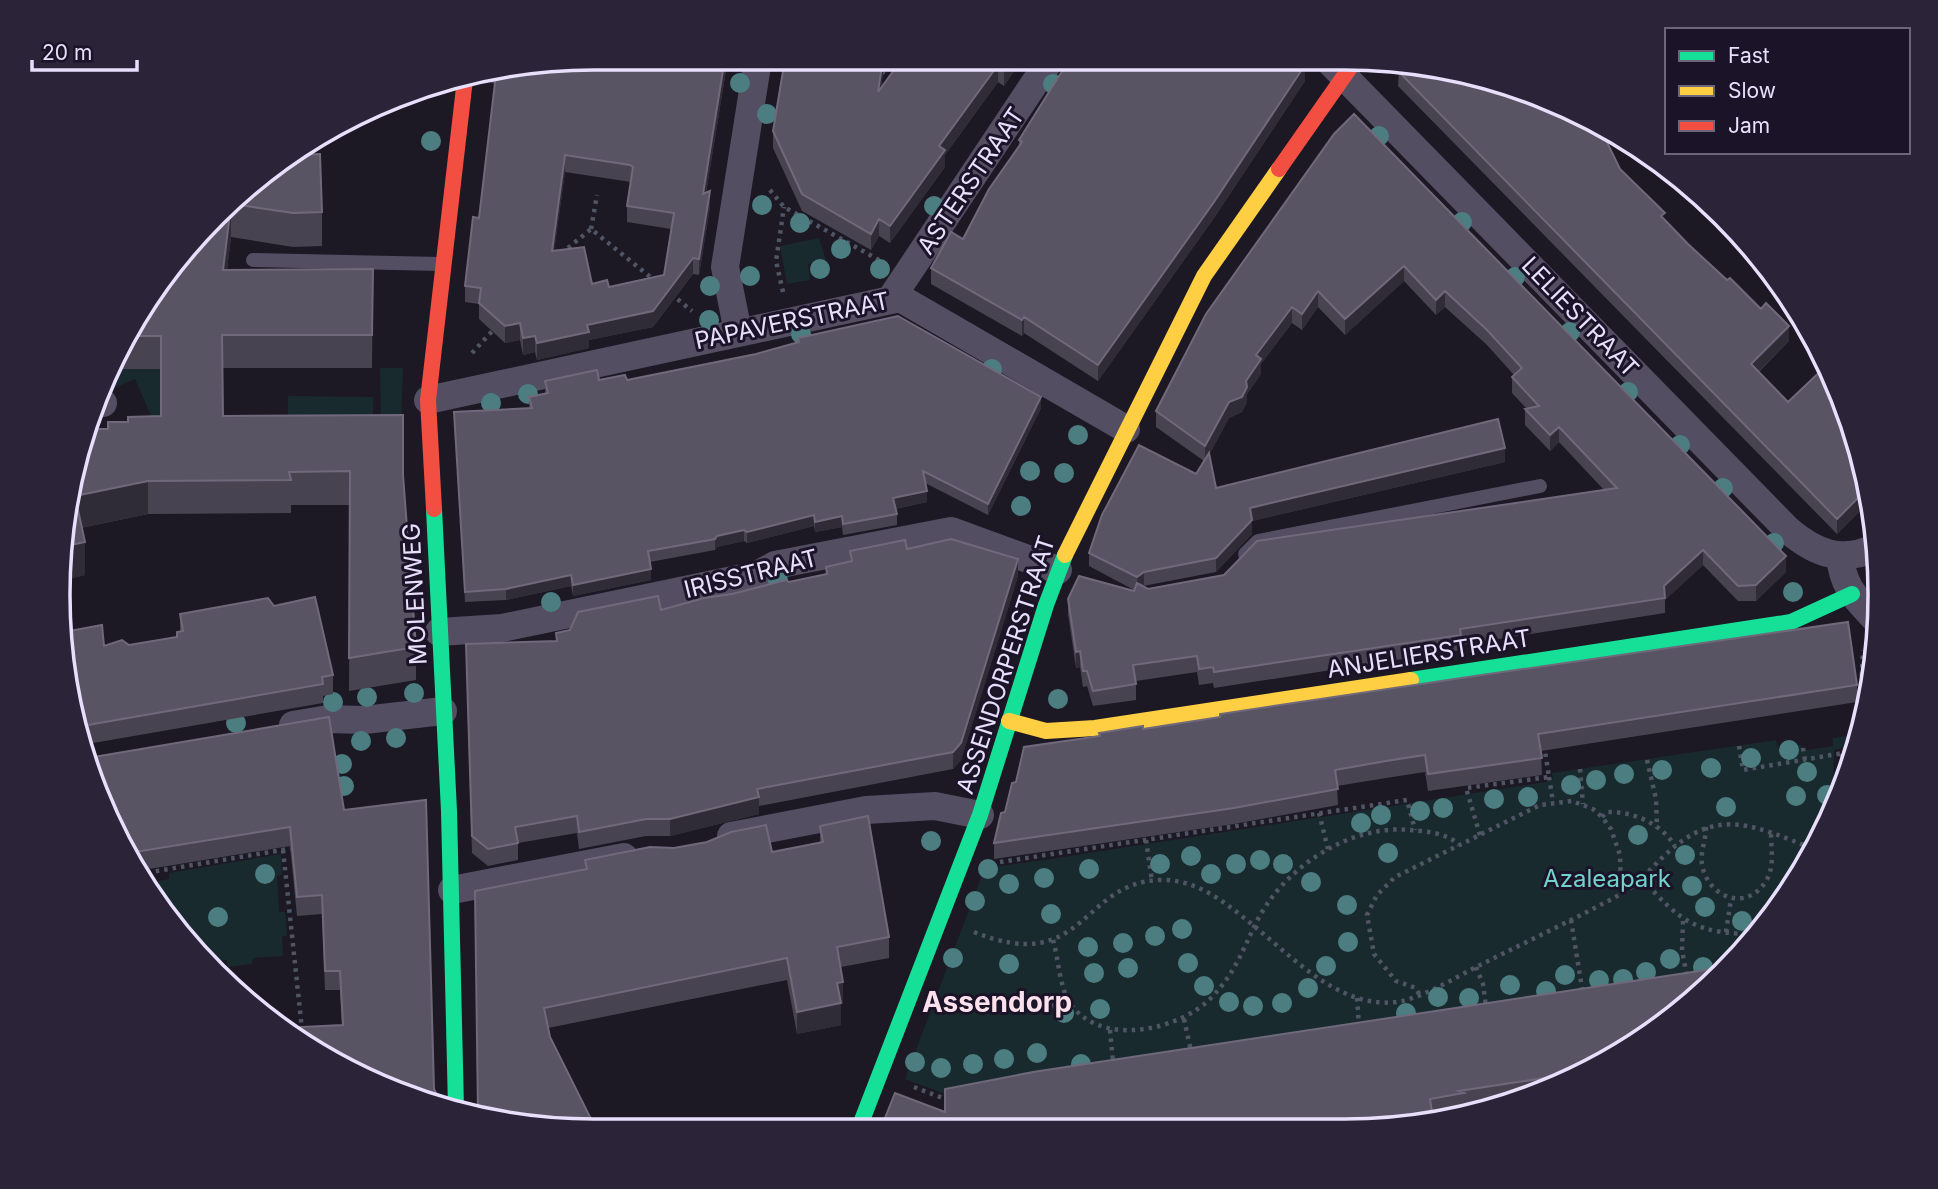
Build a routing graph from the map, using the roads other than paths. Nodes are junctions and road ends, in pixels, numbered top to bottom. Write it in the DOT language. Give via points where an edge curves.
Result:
graph roads {
  1 [pos="756,70"];
  2 [pos="1044,70"];
  3 [pos="1341,70"];
  4 [pos="1346,70"];
  5 [pos="464,87"];
  6 [pos="253,260"];
  7 [pos="442,264"];
  8 [pos="890,300"];
  9 [pos="738,332"];
  10 [pos="428,400"];
  11 [pos="1126,429"];
  12 [pos="1541,486"];
  13 [pos="1866,552"];
  14 [pos="1840,556"];
  15 [pos="1239,561"];
  16 [pos="1058,570"];
  17 [pos="1852,594"];
  18 [pos="1868,610"];
  19 [pos="439,632"];
  20 [pos="443,711"];
  21 [pos="1009,721"];
  22 [pos="260,731"];
  23 [pos="980,815"];
  24 [pos="704,848"];
  25 [pos="649,852"];
  26 [pos="452,890"];
  27 [pos="456,1100"];
  28 [pos="862,1119"];
  1 -- 9 [label="street" via="725,267"];
  2 -- 8 [label="street, ASTERSTRAAT"];
  3 -- 11 [label="street, ASSENDORPERSTRAAT" via="1204,276"];
  4 -- 14 [label="street, LELIESTRAAT" via="1788,530 1809,547"];
  5 -- 7 [label="street, MOLENWEG"];
  6 -- 7 [label="lane"];
  7 -- 10 [label="street, MOLENWEG"];
  8 -- 9 [label="street, PAPAVERSTRAAT"];
  8 -- 11 [label="street, PAPAVERSTRAAT" via="900,298"];
  9 -- 10 [label="street, PAPAVERSTRAAT"];
  10 -- 19 [label="street, MOLENWEG"];
  11 -- 16 [label="street, ASSENDORPERSTRAAT"];
  12 -- 15 [label="lane" via="1258,541"];
  13 -- 14 [label="street"];
  14 -- 17 [label="street" via="1842,577"];
  16 -- 19 [label="street, IRISSTRAAT" via="951,531 775,565 757,575 502,628"];
  16 -- 21 [label="street, ASSENDORPERSTRAAT" via="1051,606"];
  17 -- 18 [label="street"];
  17 -- 21 [label="street, ANJELIERSTRAAT" via="1791,622 1095,728 1046,731"];
  19 -- 20 [label="street, MOLENWEG"];
  20 -- 22 [label="street" via="328,719"];
  20 -- 26 [label="street, MOLENWEG"];
  21 -- 23 [label="street, ASSENDORPERSTRAAT"];
  23 -- 24 [label="street" via="935,806 866,810 726,837"];
  23 -- 28 [label="street, ASSENDORPERSTRAAT"];
  25 -- 26 [label="street"];
  26 -- 27 [label="street, MOLENWEG"];
}
